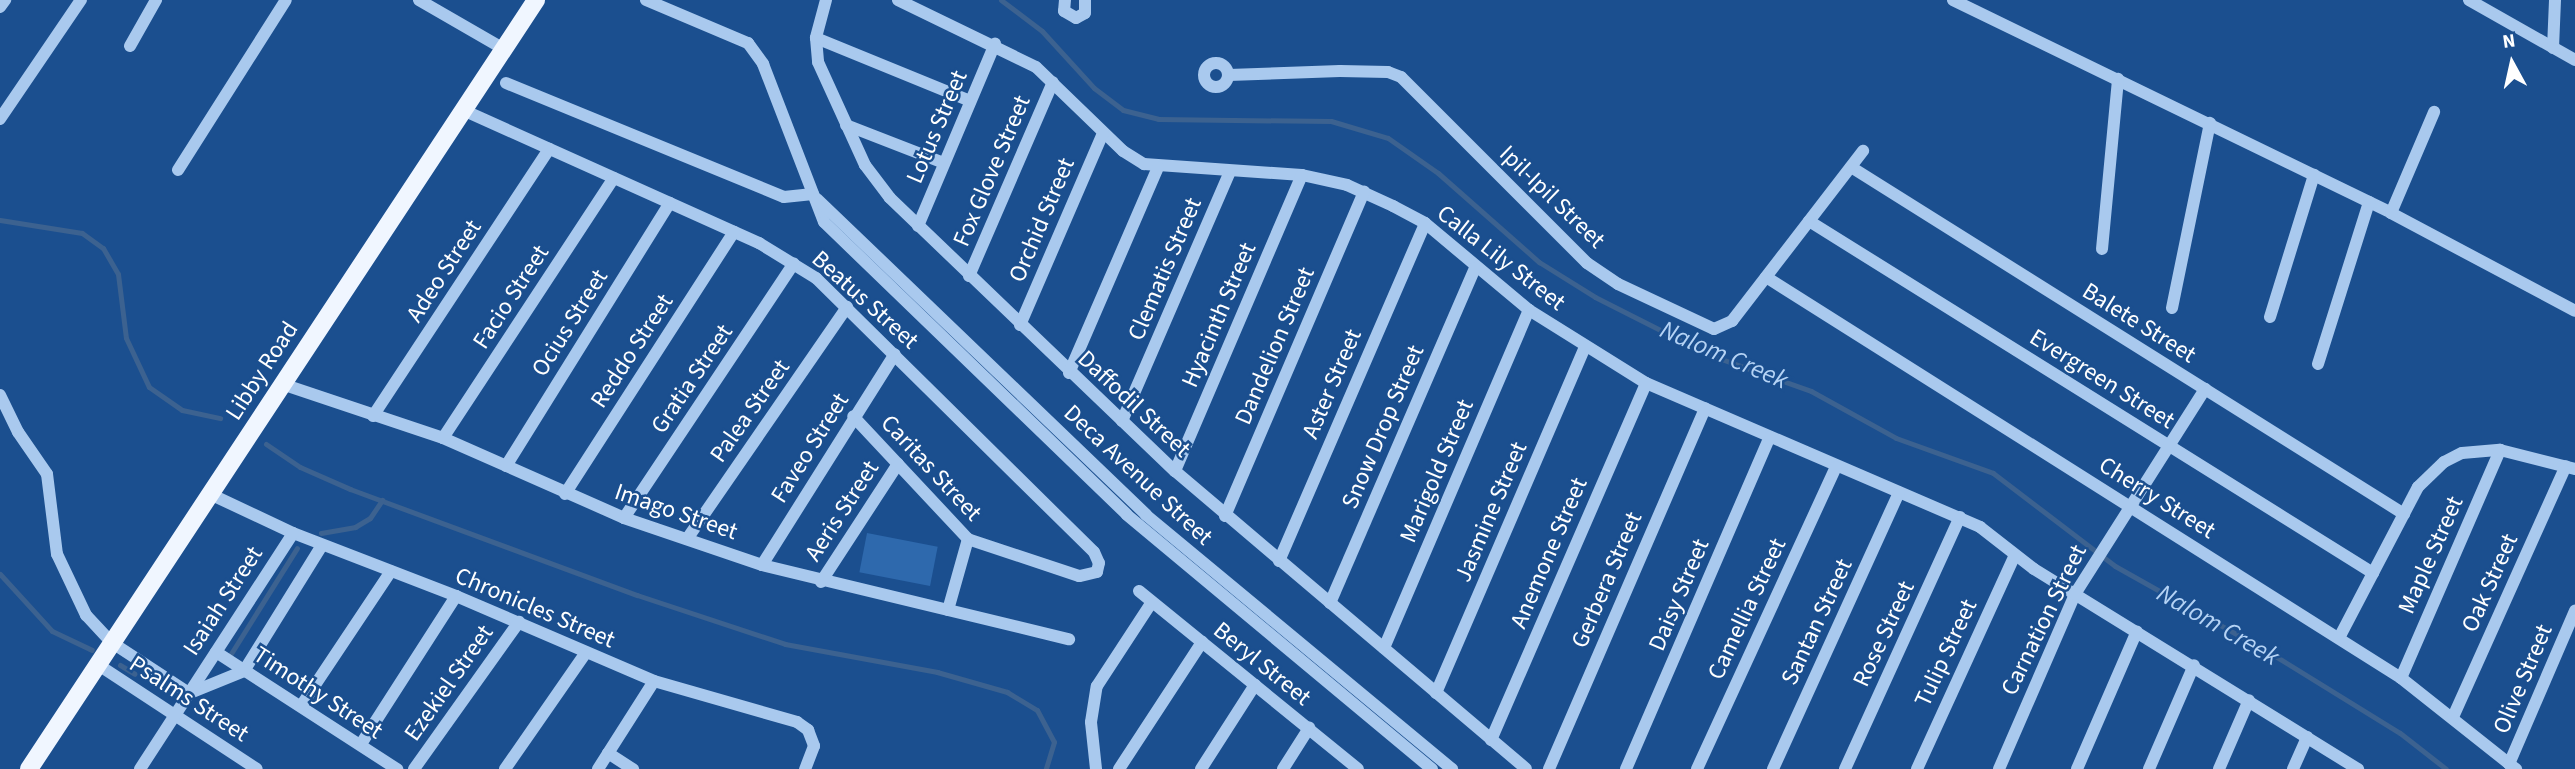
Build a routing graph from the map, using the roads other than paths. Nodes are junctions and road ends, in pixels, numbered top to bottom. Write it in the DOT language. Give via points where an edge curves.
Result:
graph roads {
  1 [pos="5,0"];
  2 [pos="81,0"];
  3 [pos="156,0"];
  4 [pos="286,0"];
  5 [pos="419,0"];
  6 [pos="536,0"];
  7 [pos="646,0"];
  8 [pos="826,0"];
  9 [pos="898,0"];
  10 [pos="1064,0"];
  11 [pos="1085,0"];
  12 [pos="1952,0"];
  13 [pos="2469,0"];
  14 [pos="2555,0"];
  15 [pos="0,8"];
  16 [pos="816,38"];
  17 [pos="995,44"];
  18 [pos="130,46"];
  19 [pos="2553,48"];
  20 [pos="504,49"];
  21 [pos="2575,60"];
  22 [pos="1229,75"];
  23 [pos="2119,79"];
  24 [pos="1053,82"];
  25 [pos="506,83"];
  26 [pos="971,101"];
  27 [pos="463,110"];
  28 [pos="2434,112"];
  29 [pos="0,119"];
  30 [pos="2210,123"];
  31 [pos="846,125"];
  32 [pos="1103,132"];
  33 [pos="550,149"];
  34 [pos="1863,151"];
  35 [pos="944,163"];
  36 [pos="1851,166"];
  37 [pos="1158,167"];
  38 [pos="178,170"];
  39 [pos="1230,172"];
  40 [pos="1302,175"];
  41 [pos="2314,175"];
  42 [pos="614,178"];
  43 [pos="1364,192"];
  44 [pos="813,194"];
  45 [pos="2369,202"];
  46 [pos="670,204"];
  47 [pos="2391,214"];
  48 [pos="1809,221"];
  49 [pos="1425,223"];
  50 [pos="918,226"];
  51 [pos="734,232"];
  52 [pos="2102,249"];
  53 [pos="794,263"];
  54 [pos="1475,268"];
  55 [pos="970,276"];
  56 [pos="1766,277"];
  57 [pos="847,307"];
  58 [pos="2172,308"];
  59 [pos="1529,310"];
  60 [pos="2575,311"];
  61 [pos="2270,317"];
  62 [pos="1020,325"];
  63 [pos="1585,347"];
  64 [pos="895,355"];
  65 [pos="2318,364"];
  66 [pos="1069,373"];
  67 [pos="1646,383"];
  68 [pos="282,384"];
  69 [pos="2205,389"];
  70 [pos="0,395"];
  71 [pos="1705,408"];
  72 [pos="373,415"];
  73 [pos="853,416"];
  74 [pos="1122,421"];
  75 [pos="1770,437"];
  76 [pos="443,438"];
  77 [pos="2168,445"];
  78 [pos="2500,450"];
  79 [pos="898,464"];
  80 [pos="506,466"];
  81 [pos="1836,467"];
  82 [pos="2570,468"];
  83 [pos="1175,471"];
  84 [pos="1899,492"];
  85 [pos="210,494"];
  86 [pos="565,494"];
  87 [pos="2129,506"];
  88 [pos="2404,514"];
  89 [pos="1225,516"];
  90 [pos="1960,517"];
  91 [pos="624,518"];
  92 [pos="293,533"];
  93 [pos="687,539"];
  94 [pos="968,539"];
  95 [pos="323,545"];
  96 [pos="2015,555"];
  97 [pos="1279,561"];
  98 [pos="762,565"];
  99 [pos="1099,569"];
  100 [pos="391,571"];
  101 [pos="2373,573"];
  102 [pos="821,582"];
  103 [pos="1139,591"];
  104 [pos="2075,594"];
  105 [pos="456,596"];
  106 [pos="1152,602"];
  107 [pos="1330,603"];
  108 [pos="948,610"];
  109 [pos="2575,611"];
  110 [pos="519,622"];
  111 [pos="2137,631"];
  112 [pos="2339,638"];
  113 [pos="1069,639"];
  114 [pos="111,642"];
  115 [pos="1202,642"];
  116 [pos="1384,648"];
  117 [pos="216,652"];
  118 [pos="585,654"];
  119 [pos="97,664"];
  120 [pos="2194,665"];
  121 [pos="244,671"];
  122 [pos="1330,677"];
  123 [pos="2401,678"];
  124 [pos="654,681"];
  125 [pos="1255,685"];
  126 [pos="189,693"];
  127 [pos="1436,693"];
  128 [pos="2249,700"];
  129 [pos="301,706"];
  130 [pos="175,715"];
  131 [pos="2453,717"];
  132 [pos="1309,728"];
  133 [pos="2306,737"];
  134 [pos="1492,740"];
  135 [pos="360,744"];
  136 [pos="608,753"];
  137 [pos="2513,766"];
  138 [pos="29,769"];
  139 [pos="140,769"];
  140 [pos="257,769"];
  141 [pos="397,769"];
  142 [pos="414,769"];
  143 [pos="505,769"];
  144 [pos="598,769"];
  145 [pos="633,769"];
  146 [pos="806,769"];
  147 [pos="1096,769"];
  148 [pos="1119,769"];
  149 [pos="1201,769"];
  150 [pos="1283,769"];
  151 [pos="1358,769"];
  152 [pos="1432,769"];
  153 [pos="1452,769"];
  154 [pos="1526,769"];
  155 [pos="1549,769"];
  156 [pos="1626,769"];
  157 [pos="1697,769"];
  158 [pos="1773,769"];
  159 [pos="1845,769"];
  160 [pos="1917,769"];
  161 [pos="1999,769"];
  162 [pos="2077,769"];
  163 [pos="2149,769"];
  164 [pos="2219,769"];
  165 [pos="2292,769"];
  166 [pos="2358,769"];
  1 -- 15 [label="street"];
  2 -- 29 [label="street"];
  3 -- 18 [label="street"];
  4 -- 38 [label="street"];
  5 -- 20 [label="street"];
  6 -- 20 [label="main road, Libby Road"];
  7 -- 44 [label="street, Deca Avenue Street" via="737,36 757,52"];
  8 -- 16 [label="street, Daffodil Street"];
  9 -- 17 [label="street, Calla Lily Street"];
  10 -- 11 [label="street" via="1067,15 1076,18 1085,13"];
  12 -- 23 [label="street"];
  13 -- 19 [label="street"];
  14 -- 19 [label="street"];
  16 -- 26 [label="street"];
  16 -- 31 [label="street, Daffodil Street" via="818,62"];
  17 -- 24 [label="street, Calla Lily Street"];
  17 -- 26 [label="street, Lotus Street"];
  19 -- 21 [label="street"];
  20 -- 27 [label="main road, Libby Road"];
  22 -- 56 [label="street, Ipil-Ipil Street" via="1340,71 1388,72 1401,77 1587,263 1618,284 1708,327 1727,326"];
  23 -- 30 [label="street"];
  23 -- 52 [label="street"];
  24 -- 32 [label="street, Calla Lily Street"];
  24 -- 55 [label="street, Fox Glove Street"];
  25 -- 44 [label="street" via="784,197"];
  26 -- 35 [label="street, Lotus Street"];
  27 -- 33 [label="street, Beatus Street"];
  27 -- 68 [label="main road, Libby Road"];
  28 -- 47 [label="street"];
  30 -- 41 [label="street"];
  30 -- 58 [label="street"];
  31 -- 35 [label="street"];
  31 -- 50 [label="street, Daffodil Street" via="876,182"];
  32 -- 37 [label="street, Calla Lily Street" via="1133,159"];
  32 -- 62 [label="street, Orchid Street"];
  33 -- 42 [label="street, Beatus Street"];
  33 -- 72 [label="street, Adeo Street"];
  34 -- 36 [label="street, Ipil-Ipil Street"];
  35 -- 50 [label="street, Lotus Street"];
  36 -- 48 [label="street, Ipil-Ipil Street"];
  36 -- 69 [label="street, Balete Street"];
  37 -- 39 [label="street, Calla Lily Street"];
  37 -- 66 [label="street"];
  39 -- 40 [label="street, Calla Lily Street"];
  39 -- 74 [label="street, Clematis Street"];
  40 -- 43 [label="street, Calla Lily Street"];
  40 -- 83 [label="street, Hyacinth Street"];
  41 -- 45 [label="street"];
  41 -- 61 [label="street"];
  42 -- 46 [label="street, Beatus Street"];
  42 -- 76 [label="street, Facio Street"];
  43 -- 49 [label="street, Calla Lily Street"];
  43 -- 89 [label="street, Dandelion Street"];
  44 -- 122 [label="street, Deca Avenue Street" via="922,308 1142,520"];
  45 -- 47 [label="street"];
  45 -- 65 [label="street"];
  46 -- 51 [label="street, Beatus Street"];
  46 -- 80 [label="street, Ocius Street"];
  47 -- 60 [label="street"];
  48 -- 56 [label="street, Ipil-Ipil Street"];
  48 -- 77 [label="street, Evergreen Street"];
  49 -- 54 [label="street, Calla Lily Street"];
  49 -- 97 [label="street, Aster Street"];
  50 -- 55 [label="street, Daffodil Street"];
  51 -- 53 [label="street, Beatus Street"];
  51 -- 86 [label="street, Reddo Street"];
  53 -- 57 [label="street, Beatus Street"];
  53 -- 91 [label="street, Gratia Street"];
  54 -- 59 [label="street, Calla Lily Street"];
  54 -- 107 [label="street, Snow Drop Street"];
  55 -- 62 [label="street, Daffodil Street"];
  56 -- 87 [label="street, Cherry Street"];
  57 -- 64 [label="street, Beatus Street"];
  57 -- 93 [label="street, Palea Street"];
  59 -- 63 [label="street, Calla Lily Street"];
  59 -- 116 [label="street, Marigold Street"];
  62 -- 66 [label="street, Daffodil Street"];
  63 -- 67 [label="street, Calla Lily Street"];
  63 -- 127 [label="street, Jasmine Street"];
  64 -- 73 [label="street, Faveo Street"];
  64 -- 99 [label="street, Beatus Street" via="1094,552"];
  66 -- 74 [label="street, Daffodil Street"];
  67 -- 71 [label="street, Calla Lily Street"];
  67 -- 134 [label="street, Anemone Street"];
  68 -- 72 [label="street, Imago Street"];
  68 -- 85 [label="main road, Libby Road"];
  69 -- 77 [label="street, Carnation Street"];
  69 -- 88 [label="street, Balete Street"];
  70 -- 114 [label="street, Psalms Street" via="49,480 57,554 86,615"];
  71 -- 75 [label="street, Calla Lily Street"];
  71 -- 155 [label="street, Gerbera Street"];
  72 -- 76 [label="street, Imago Street"];
  73 -- 79 [label="street, Caritas Street"];
  73 -- 98 [label="street, Faveo Street"];
  74 -- 83 [label="street, Daffodil Street"];
  75 -- 81 [label="street, Calla Lily Street"];
  75 -- 156 [label="street, Daisy Street"];
  76 -- 80 [label="street, Imago Street"];
  77 -- 87 [label="street, Carnation Street"];
  77 -- 101 [label="street, Evergreen Street"];
  78 -- 82 [label="street"];
  78 -- 88 [label="street" via="2462,453 2444,462 2418,487"];
  78 -- 123 [label="street, Maple Street"];
  79 -- 94 [label="street, Caritas Street"];
  79 -- 102 [label="street, Aeris Street"];
  80 -- 86 [label="street, Imago Street"];
  81 -- 84 [label="street, Calla Lily Street"];
  81 -- 157 [label="street, Camellia Street"];
  82 -- 131 [label="street, Oak Street"];
  83 -- 89 [label="street, Daffodil Street"];
  84 -- 90 [label="street, Calla Lily Street"];
  84 -- 158 [label="street, Santan Street"];
  85 -- 92 [label="street, Chronicles Street"];
  85 -- 114 [label="main road, Libby Road"];
  86 -- 91 [label="street, Imago Street"];
  87 -- 104 [label="street, Carnation Street"];
  87 -- 112 [label="street, Cherry Street"];
  88 -- 101 [label="street"];
  89 -- 97 [label="street, Daffodil Street"];
  90 -- 96 [label="street, Calla Lily Street"];
  90 -- 159 [label="street, Rose Street"];
  91 -- 93 [label="street, Imago Street"];
  92 -- 95 [label="street, Chronicles Street"];
  92 -- 117 [label="street, Isaiah Street"];
  93 -- 98 [label="street, Imago Street"];
  94 -- 99 [label="street, Caritas Street" via="1079,576 1091,576"];
  94 -- 108 [label="street"];
  95 -- 100 [label="street, Chronicles Street"];
  95 -- 121 [label="street"];
  96 -- 104 [label="street, Calla Lily Street"];
  96 -- 160 [label="street, Tulip Street"];
  97 -- 107 [label="street, Daffodil Street"];
  98 -- 102 [label="street, Imago Street"];
  100 -- 105 [label="street, Chronicles Street"];
  100 -- 129 [label="street"];
  101 -- 112 [label="street"];
  102 -- 108 [label="street, Imago Street"];
  103 -- 106 [label="street, Beryl Street"];
  104 -- 111 [label="street, Calla Lily Street"];
  104 -- 161 [label="street, Carnation Street"];
  105 -- 110 [label="street, Chronicles Street"];
  105 -- 135 [label="street"];
  106 -- 115 [label="street, Beryl Street"];
  106 -- 147 [label="street" via="1097,686 1091,705"];
  107 -- 116 [label="street, Daffodil Street"];
  108 -- 113 [label="street, Imago Street"];
  109 -- 137 [label="street, Olive Street"];
  110 -- 118 [label="street, Chronicles Street"];
  110 -- 142 [label="street, Ezekiel Street"];
  111 -- 120 [label="street, Calla Lily Street"];
  111 -- 162 [label="street"];
  112 -- 123 [label="street, Cherry Street"];
  114 -- 119 [label="main road, Libby Road"];
  114 -- 126 [label="street, Psalms Street"];
  115 -- 125 [label="street, Beryl Street"];
  115 -- 148 [label="street"];
  116 -- 127 [label="street, Daffodil Street"];
  117 -- 121 [label="street, Timothy Street"];
  117 -- 126 [label="street, Isaiah Street"];
  118 -- 124 [label="street, Chronicles Street"];
  118 -- 143 [label="street"];
  119 -- 130 [label="street, Psalms Street"];
  119 -- 138 [label="main road, Libby Road"];
  120 -- 128 [label="street, Calla Lily Street"];
  120 -- 163 [label="street"];
  121 -- 126 [label="street, Isaiah Street"];
  121 -- 129 [label="street, Timothy Street"];
  122 -- 152 [label="street, Deca Avenue Street"];
  122 -- 153 [label="street, Deca Avenue Street"];
  123 -- 131 [label="street, Cherry Street"];
  124 -- 136 [label="street"];
  124 -- 146 [label="street, Chronicles Street" via="797,722 808,730 814,746"];
  125 -- 132 [label="street, Beryl Street"];
  125 -- 149 [label="street"];
  126 -- 130 [label="street, Isaiah Street"];
  127 -- 134 [label="street, Daffodil Street"];
  128 -- 133 [label="street, Calla Lily Street"];
  128 -- 164 [label="street"];
  129 -- 135 [label="street, Timothy Street"];
  130 -- 139 [label="street, Isaiah Street"];
  130 -- 140 [label="street, Psalms Street"];
  131 -- 137 [label="street, Cherry Street"];
  132 -- 150 [label="street"];
  132 -- 151 [label="street, Beryl Street"];
  133 -- 165 [label="street"];
  133 -- 166 [label="street, Calla Lily Street"];
  134 -- 154 [label="street, Daffodil Street"];
  135 -- 141 [label="street, Timothy Street"];
  136 -- 144 [label="street"];
  136 -- 145 [label="street"];
}
